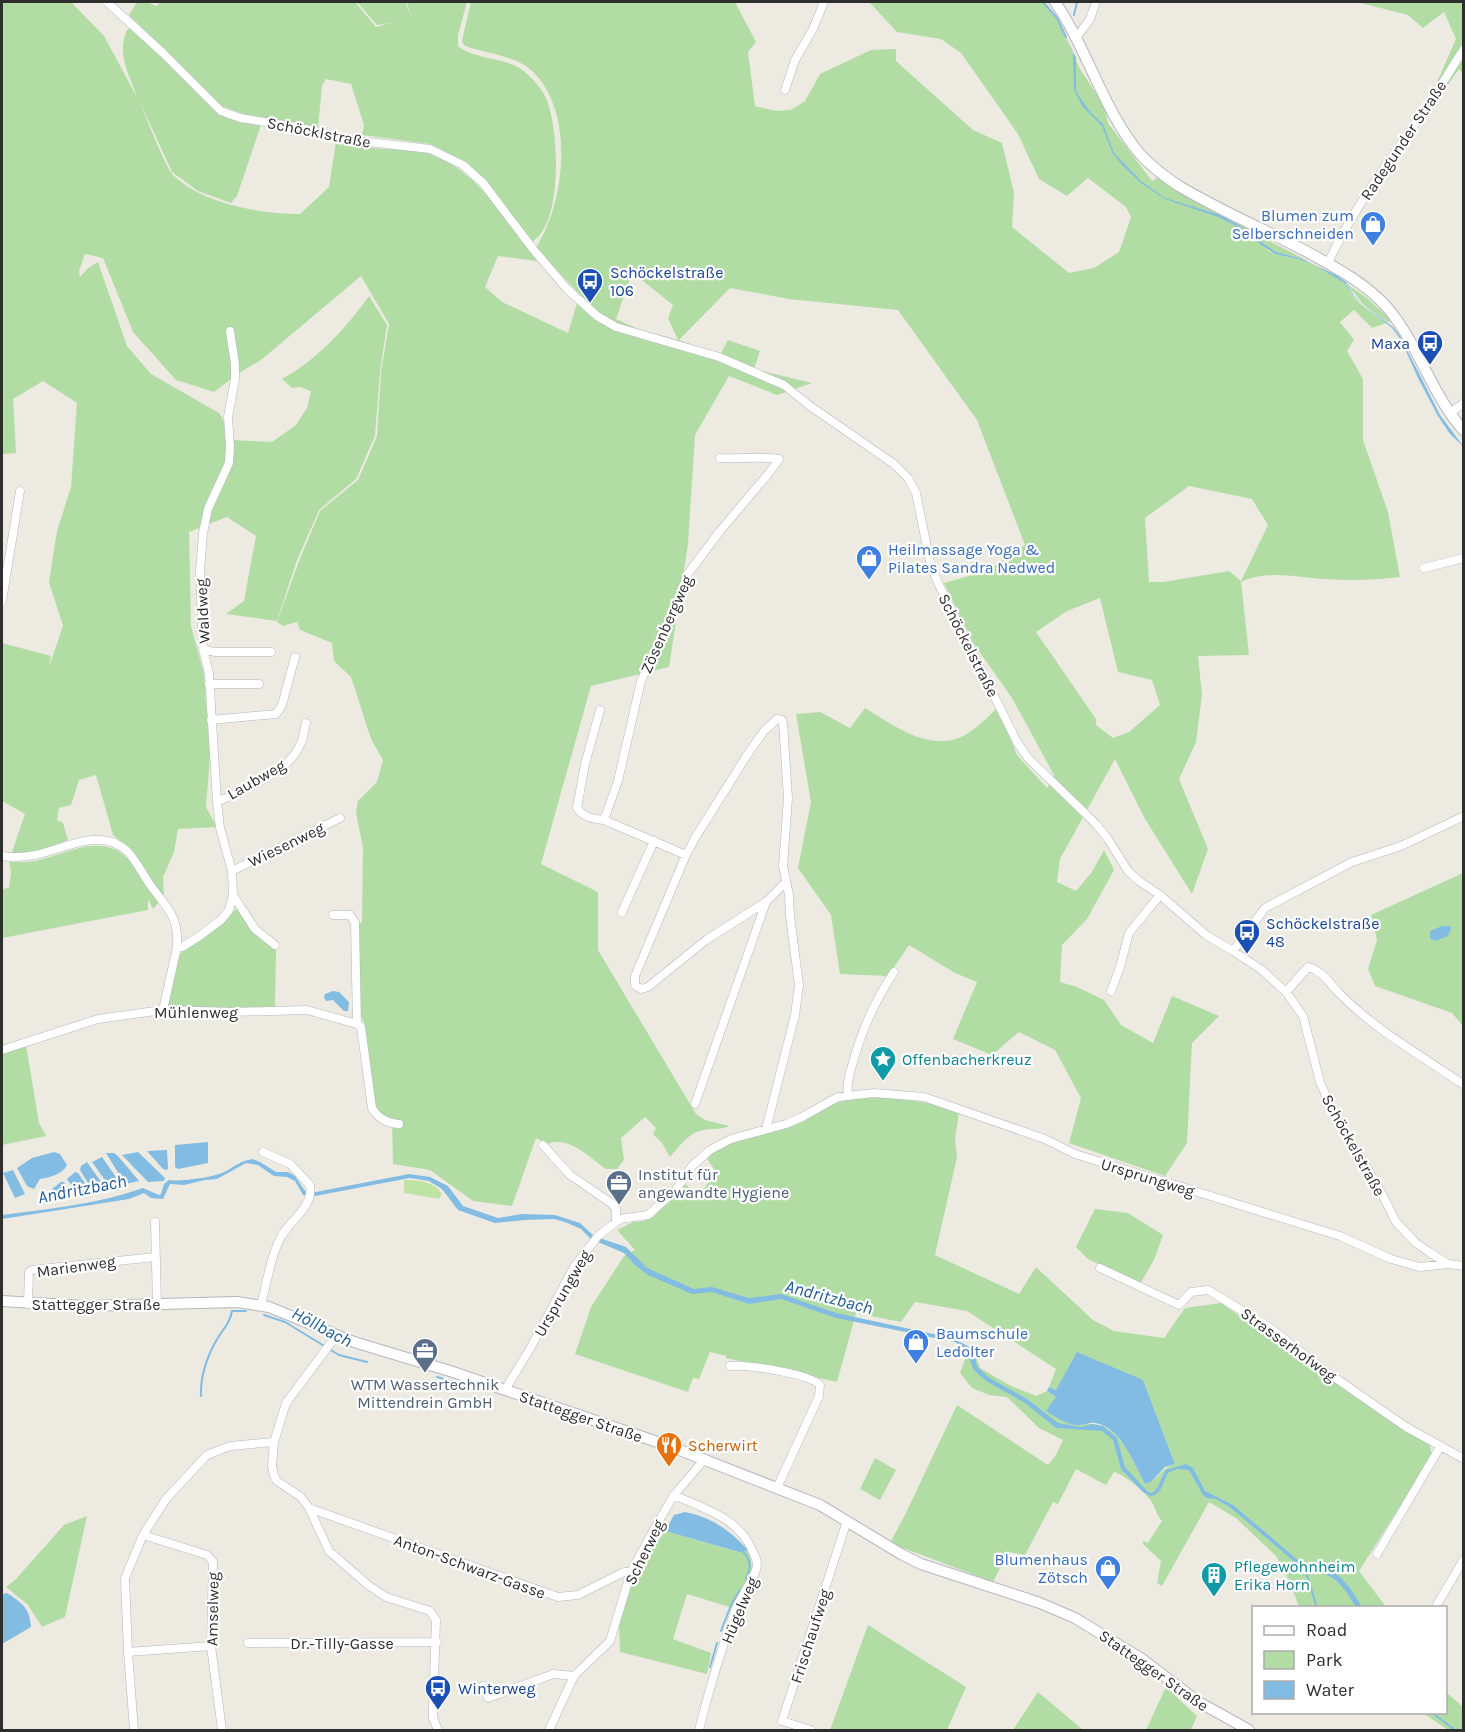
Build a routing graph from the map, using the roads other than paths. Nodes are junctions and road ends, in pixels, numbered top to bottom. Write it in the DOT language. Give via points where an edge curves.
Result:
graph roads {
  1 [pos="107,2"];
  2 [pos="824,2"];
  3 [pos="1054,2"];
  4 [pos="1096,2"];
  5 [pos="1077,37"];
  6 [pos="1464,49"];
  7 [pos="786,90"];
  8 [pos="533,249"];
  9 [pos="1328,263"];
  10 [pos="230,331"];
  11 [pos="1464,404"];
  12 [pos="1450,413"];
  13 [pos="1464,431"];
  14 [pos="720,458"];
  15 [pos="20,491"];
  16 [pos="1464,558"];
  17 [pos="1424,568"];
  18 [pos="2,601"];
  19 [pos="203,649"];
  20 [pos="271,652"];
  21 [pos="295,657"];
  22 [pos="209,684"];
  23 [pos="259,684"];
  24 [pos="600,710"];
  25 [pos="211,720"];
  26 [pos="306,723"];
  27 [pos="217,802"];
  28 [pos="1464,816"];
  29 [pos="340,818"];
  30 [pos="604,820"];
  31 [pos="654,841"];
  32 [pos="686,855"];
  33 [pos="2,856"];
  34 [pos="232,871"];
  35 [pos="786,882"];
  36 [pos="233,895"];
  37 [pos="1160,896"];
  38 [pos="766,902"];
  39 [pos="622,912"];
  40 [pos="333,915"];
  41 [pos="275,945"];
  42 [pos="177,947"];
  43 [pos="1233,951"];
  44 [pos="894,972"];
  45 [pos="1111,991"];
  46 [pos="1286,992"];
  47 [pos="163,1010"];
  48 [pos="357,1024"];
  49 [pos="2,1050"];
  50 [pos="1464,1085"];
  51 [pos="848,1095"];
  52 [pos="695,1104"];
  53 [pos="399,1124"];
  54 [pos="766,1129"];
  55 [pos="543,1145"];
  56 [pos="263,1152"];
  57 [pos="616,1221"];
  58 [pos="155,1222"];
  59 [pos="155,1257"];
  60 [pos="1448,1264"];
  61 [pos="1464,1266"];
  62 [pos="1100,1268"];
  63 [pos="2,1301"];
  64 [pos="28,1304"];
  65 [pos="157,1305"];
  66 [pos="261,1305"];
  67 [pos="330,1343"];
  68 [pos="730,1366"];
  69 [pos="505,1390"];
  70 [pos="274,1442"];
  71 [pos="1440,1447"];
  72 [pos="1464,1459"];
  73 [pos="704,1460"];
  74 [pos="777,1488"];
  75 [pos="674,1495"];
  76 [pos="309,1508"];
  77 [pos="847,1521"];
  78 [pos="143,1535"];
  79 [pos="1377,1554"];
  80 [pos="1464,1559"];
  81 [pos="631,1572"];
  82 [pos="1436,1606"];
  83 [pos="437,1642"];
  84 [pos="248,1643"];
  85 [pos="211,1646"];
  86 [pos="128,1652"];
  87 [pos="574,1676"];
  88 [pos="483,1686"];
  89 [pos="437,1730"];
  90 [pos="134,1731"];
  91 [pos="222,1731"];
  92 [pos="549,1731"];
  93 [pos="699,1731"];
  94 [pos="812,1731"];
  95 [pos="1249,1731"];
  1 -- 8 [label="street, Schöcklstraße" via="221,111 350,140 430,149 463,165 483,183"];
  2 -- 7 [label="street" via="795,60"];
  3 -- 5 [label="main road"];
  4 -- 5 [label="street"];
  5 -- 9 [label="main road" via="1121,126 1157,171 1193,195"];
  6 -- 9 [label="street, Radegunder Straße" via="1352,217"];
  8 -- 37 [label="street, Schöckelstraße" via="567,289 597,316 616,327 742,365 784,385 908,478 916,493 938,583 1017,742 1028,758 1096,824 1128,871"];
  9 -- 12 [label="main road" via="1370,291 1393,316"];
  10 -- 19 [label="street, Waldweg" via="235,371 228,417 230,463 208,509 202,533"];
  11 -- 12 [label="street"];
  12 -- 13 [label="main road"];
  14 -- 30 [label="street, Zösenbergweg" via="779,459 687,575 641,681 618,781"];
  15 -- 18 [label="street"];
  16 -- 17 [label="street"];
  19 -- 20 [label="street"];
  19 -- 22 [label="street, Waldweg"];
  21 -- 25 [label="street" via="276,714"];
  22 -- 23 [label="street"];
  22 -- 25 [label="street, Waldweg"];
  24 -- 30 [label="street" via="577,808 590,818"];
  25 -- 27 [label="street, Waldweg"];
  26 -- 27 [label="street, Laubweg" via="301,744 287,763"];
  27 -- 34 [label="street, Waldweg"];
  28 -- 43 [label="street" via="1401,846 1352,862 1265,908"];
  29 -- 34 [label="street, Wiesenweg"];
  30 -- 31 [label="street"];
  31 -- 32 [label="street"];
  31 -- 39 [label="street"];
  32 -- 35 [label="street" via="749,752 773,722 780,719 788,790 783,858"];
  32 -- 38 [label="street" via="635,976 637,988 648,987 706,940"];
  33 -- 42 [label="street" via="41,854 86,840 115,844 127,852 166,903 176,925"];
  34 -- 36 [label="street, Waldweg"];
  35 -- 38 [label="street"];
  35 -- 54 [label="street" via="799,986"];
  36 -- 41 [label="street" via="255,929"];
  36 -- 42 [label="street, Waldweg" via="221,920"];
  37 -- 43 [label="street, Schöckelstraße" via="1206,935"];
  37 -- 45 [label="street" via="1129,933"];
  38 -- 52 [label="street"];
  40 -- 48 [label="street" via="350,915 355,923"];
  42 -- 47 [label="street"];
  43 -- 46 [label="street, Schöckelstraße"];
  44 -- 51 [label="street" via="866,1022 850,1074"];
  46 -- 50 [label="street" via="1308,967 1316,969 1370,1019"];
  46 -- 60 [label="street, Schöckelstraße" via="1303,1016 1320,1082 1333,1112 1389,1211 1416,1243"];
  47 -- 48 [label="street, Mühlenweg" via="307,1010"];
  47 -- 49 [label="street, Mühlenweg" via="98,1019"];
  48 -- 53 [label="street" via="362,1029 372,1108 379,1118"];
  51 -- 54 [label="street, Ursprungweg"];
  51 -- 60 [label="street, Ursprungweg" via="924,1097 1045,1139 1075,1154 1340,1236 1391,1258 1420,1266"];
  54 -- 57 [label="street, Ursprungweg" via="710,1150 648,1215"];
  55 -- 57 [label="street" via="570,1175 616,1209"];
  56 -- 66 [label="street" via="290,1164 310,1185 310,1194 305,1208 282,1236"];
  57 -- 69 [label="street, Ursprungweg" via="596,1238 565,1281"];
  58 -- 59 [label="street"];
  59 -- 64 [label="street, Marienweg" via="32,1270"];
  59 -- 65 [label="street"];
  60 -- 61 [label="street, Schöckelstraße"];
  62 -- 71 [label="street, Strasserhofweg" via="1179,1305 1191,1292 1208,1290 1269,1327 1373,1405"];
  63 -- 64 [label="main road, Stattegger Straße"];
  64 -- 65 [label="main road, Stattegger Straße"];
  65 -- 66 [label="main road, Stattegger Straße"];
  66 -- 67 [label="main road, Stattegger Straße"];
  67 -- 69 [label="main road, Stattegger Straße" via="411,1358"];
  67 -- 70 [label="street" via="286,1403"];
  68 -- 74 [label="street" via="740,1364 798,1376 820,1386"];
  69 -- 73 [label="main road, Stattegger Straße"];
  70 -- 76 [label="street" via="272,1466 277,1481 301,1497"];
  70 -- 78 [label="street" via="230,1446 207,1455 166,1499"];
  71 -- 72 [label="street, Strasserhofweg"];
  71 -- 79 [label="street"];
  73 -- 74 [label="main road, Stattegger Straße"];
  73 -- 75 [label="street, Scherweg"];
  74 -- 77 [label="main road, Stattegger Straße"];
  75 -- 81 [label="street, Scherweg"];
  75 -- 93 [label="street, Hügelweg" via="726,1518 741,1532 756,1558 757,1569 737,1605"];
  76 -- 81 [label="street, Anton-Schwarz-Gasse" via="558,1597 578,1595"];
  76 -- 83 [label="street" via="329,1551 386,1597 430,1611 436,1620"];
  77 -- 94 [label="street, Frischaufweg" via="782,1721"];
  77 -- 95 [label="main road, Stattegger Straße" via="931,1568 995,1587 1075,1618 1142,1659 1213,1712"];
  78 -- 85 [label="street, Amselweg" via="207,1555 213,1562"];
  78 -- 86 [label="street" via="125,1578"];
  80 -- 82 [label="street"];
  81 -- 87 [label="street, Scherweg" via="610,1641"];
  83 -- 84 [label="street, Dr.-Tilly-Gasse"];
  83 -- 89 [label="street" via="433,1710"];
  85 -- 86 [label="street"];
  85 -- 91 [label="street, Amselweg"];
  86 -- 90 [label="street"];
  87 -- 88 [label="street" via="553,1674 488,1698"];
  87 -- 92 [label="street, Scherweg"];
}
